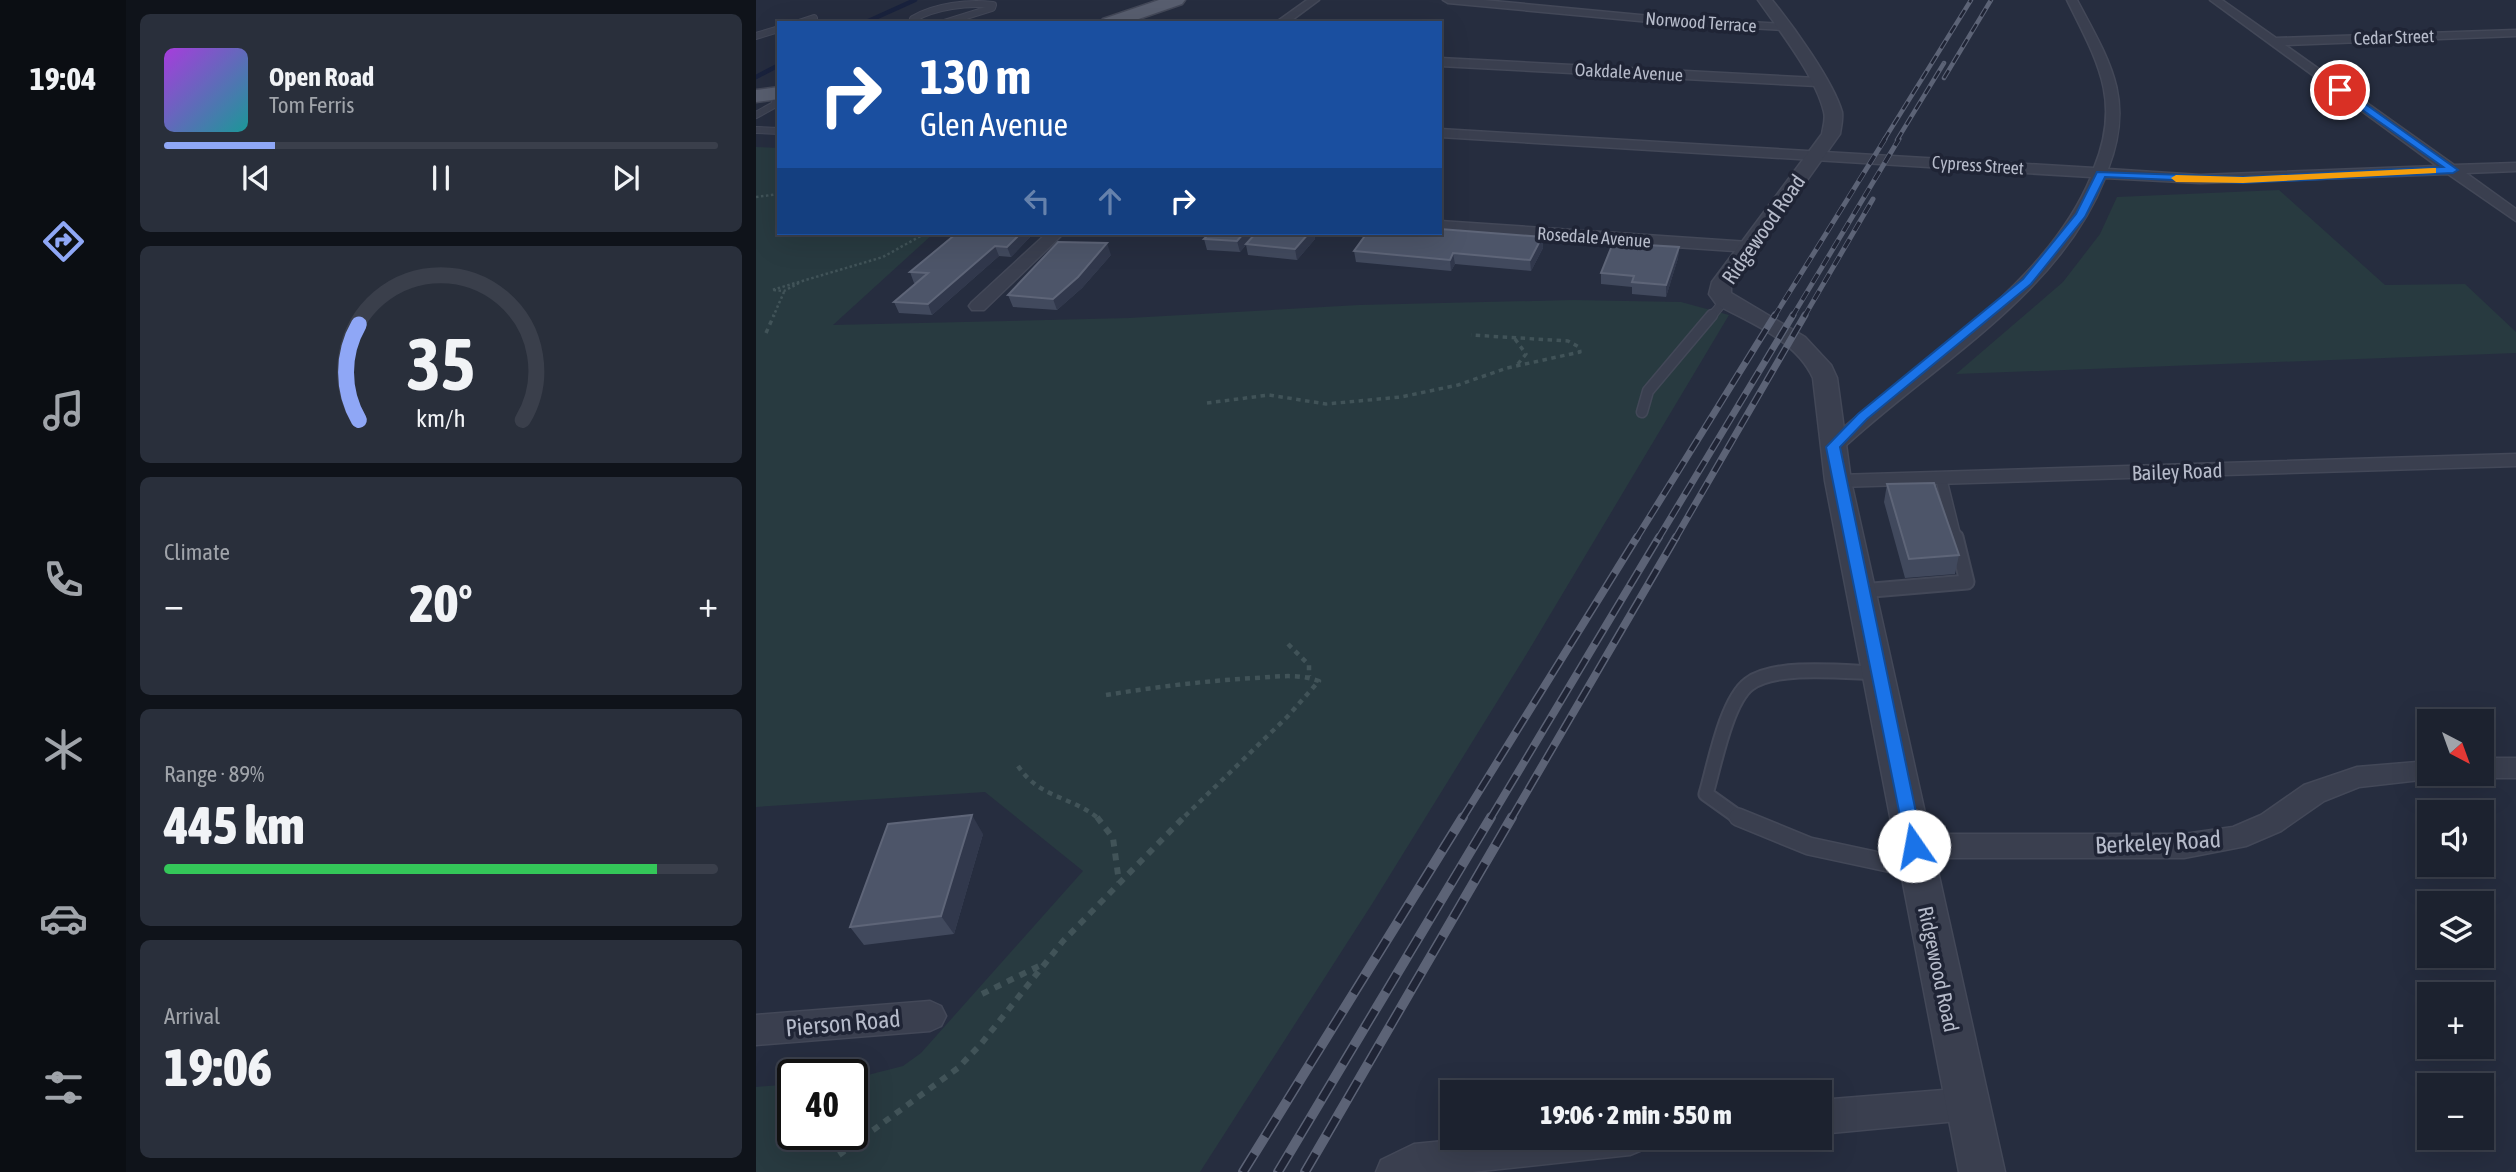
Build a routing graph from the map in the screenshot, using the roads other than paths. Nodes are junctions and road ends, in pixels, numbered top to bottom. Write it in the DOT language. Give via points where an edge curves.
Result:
graph roads {
  1 [pos="1174,0"];
  2 [pos="1314,0"];
  3 [pos="1448,0"];
  4 [pos="1765,0"];
  5 [pos="2072,0"];
  6 [pos="2215,0"];
  7 [pos="814,18"];
  8 [pos="1133,19"];
  9 [pos="805,21"];
  10 [pos="916,21"];
  11 [pos="951,21"];
  12 [pos="1283,21"];
  13 [pos="1786,27"];
  14 [pos="777,30"];
  15 [pos="2516,33"];
  16 [pos="756,36"];
  17 [pos="2272,42"];
  18 [pos="1442,62"];
  19 [pos="1817,82"];
  20 [pos="777,94"];
  21 [pos="756,102"];
  22 [pos="756,130"];
  23 [pos="777,131"];
  24 [pos="1442,133"];
  25 [pos="1815,155"];
  26 [pos="2516,167"];
  27 [pos="2453,170"];
  28 [pos="2101,174"];
  29 [pos="2516,216"];
  30 [pos="1442,226"];
  31 [pos="1054,235"];
  32 [pos="1749,247"];
  33 [pos="1725,300"];
  34 [pos="978,306"];
  35 [pos="1642,412"];
  36 [pos="1833,447"];
  37 [pos="2516,460"];
  38 [pos="1941,478"];
  39 [pos="1838,481"];
  40 [pos="1861,591"];
  41 [pos="1878,673"];
  42 [pos="2494,768"];
  43 [pos="2516,768"];
  44 [pos="2417,772"];
  45 [pos="1916,857"];
  46 [pos="930,1016"];
  47 [pos="756,1030"];
  48 [pos="1968,1104"];
  49 [pos="1832,1116"];
  50 [pos="1517,1150"];
  51 [pos="1393,1172"];
  52 [pos="1982,1172"];
  1 -- 8 [label="main road"];
  2 -- 12 [label="street"];
  3 -- 13 [label="street, Norwood Terrace"];
  4 -- 13 [label="street, Ridgewood Road"];
  5 -- 28 [label="street" via="2103,65 2113,100 2114,126"];
  6 -- 17 [label="street"];
  7 -- 9 [label="lane"];
  10 -- 11 [label="lane" via="918,16 970,2 993,5"];
  13 -- 19 [label="street, Ridgewood Road"];
  14 -- 16 [label="lane"];
  15 -- 17 [label="street, Cedar Street"];
  17 -- 27 [label="street"];
  18 -- 19 [label="street, Oakdale Avenue"];
  19 -- 25 [label="street, Ridgewood Road" via="1834,116 1832,134"];
  20 -- 21 [label="main road"];
  22 -- 23 [label="lane"];
  24 -- 25 [label="street, Cypress Street"];
  25 -- 28 [label="street, Cypress Street"];
  25 -- 32 [label="street, Ridgewood Road"];
  26 -- 27 [label="street, Cypress Street"];
  27 -- 28 [label="street, Cypress Street" via="2243,180"];
  27 -- 29 [label="street"];
  28 -- 36 [label="street" via="2081,215 2027,281 1863,416"];
  30 -- 32 [label="street, Rosedale Avenue"];
  31 -- 34 [label="street"];
  32 -- 33 [label="street, Ridgewood Road" via="1720,287"];
  33 -- 35 [label="lane" via="1648,391"];
  33 -- 36 [label="street, Ridgewood Road" via="1800,344 1821,366"];
  36 -- 39 [label="street, Ridgewood Road"];
  37 -- 38 [label="street, Bailey Road"];
  38 -- 39 [label="street, Bailey Road"];
  38 -- 40 [label="lane" via="1967,582"];
  39 -- 40 [label="street, Ridgewood Road"];
  40 -- 41 [label="street, Ridgewood Road"];
  41 -- 45 [label="street, Ridgewood Road"];
  41 -- 45 [label="lane" via="1780,673 1749,684 1732,710 1706,794 1742,820 1809,846"];
  42 -- 43 [label="street"];
  44 -- 45 [label="street, Berkeley Road" via="2357,777 2314,793 2271,823 2236,838 2184,846"];
  45 -- 48 [label="street, Ridgewood Road"];
  46 -- 47 [label="street, Pierson Road"];
  48 -- 49 [label="street"];
  48 -- 52 [label="street, Ridgewood Road"];
  50 -- 51 [label="street" via="1414,1161"];
}
